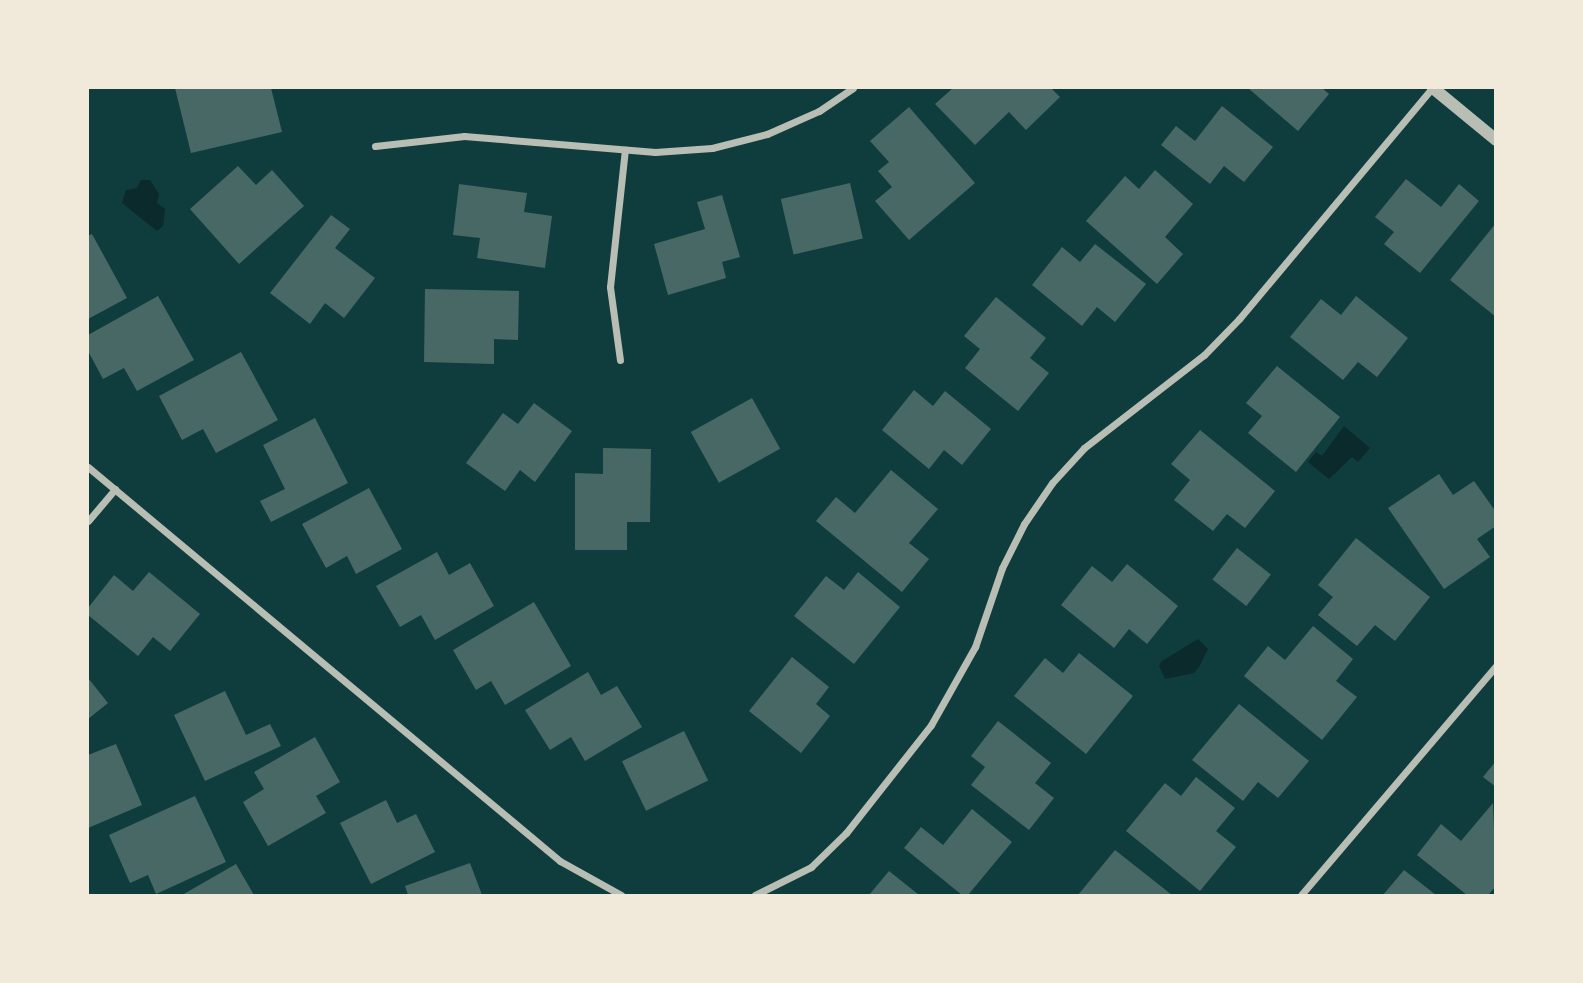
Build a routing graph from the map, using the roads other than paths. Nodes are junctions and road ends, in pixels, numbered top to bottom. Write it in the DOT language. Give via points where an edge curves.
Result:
graph roads {
  1 [pos="853,88"];
  2 [pos="1432,88"];
  3 [pos="1496,139"];
  4 [pos="375,146"];
  5 [pos="625,150"];
  6 [pos="620,360"];
  7 [pos="88,467"];
  8 [pos="115,489"];
  9 [pos="88,521"];
  10 [pos="1496,666"];
  11 [pos="621,895"];
  12 [pos="755,895"];
  13 [pos="1301,895"];
  1 -- 5 [label="street" via="819,111 767,134 712,148"];
  2 -- 3 [label="street"];
  2 -- 12 [label="street" via="1239,319 1204,355 1084,448 1052,483 1002,568 975,647 931,725 829,850 790,881"];
  4 -- 5 [label="street" via="464,136"];
  5 -- 6 [label="street" via="610,287"];
  7 -- 8 [label="street"];
  8 -- 9 [label="street"];
  8 -- 11 [label="street" via="560,861"];
  10 -- 13 [label="street"];
}
